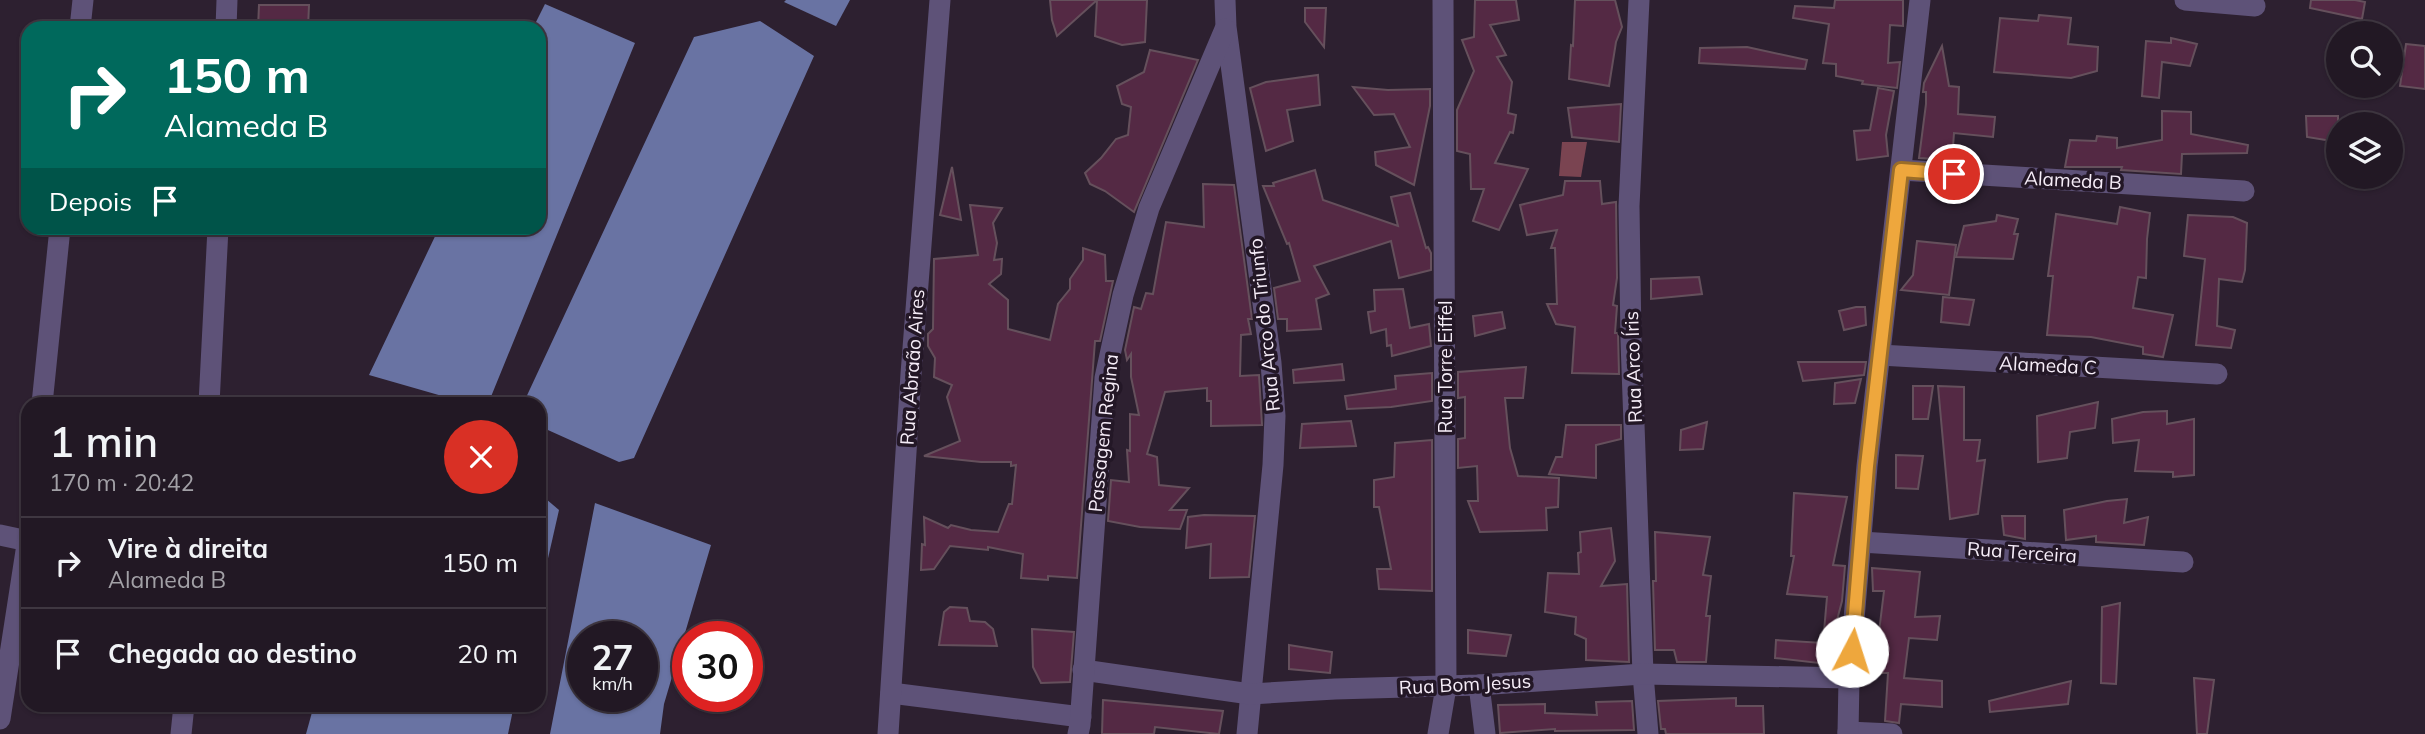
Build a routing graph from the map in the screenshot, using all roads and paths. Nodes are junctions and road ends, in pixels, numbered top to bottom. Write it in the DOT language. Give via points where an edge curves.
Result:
graph roads {
  1 [pos="83,0"];
  2 [pos="227,0"];
  3 [pos="940,0"];
  4 [pos="1225,0"];
  5 [pos="1443,0"];
  6 [pos="1639,0"];
  7 [pos="1920,0"];
  8 [pos="2185,0"];
  9 [pos="2255,6"];
  10 [pos="81,21"];
  11 [pos="226,21"];
  12 [pos="1226,27"];
  13 [pos="1901,170"];
  14 [pos="2244,191"];
  15 [pos="59,235"];
  16 [pos="218,235"];
  17 [pos="1881,355"];
  18 [pos="2217,374"];
  19 [pos="43,397"];
  20 [pos="209,397"];
  21 [pos="0,535"];
  22 [pos="21,539"];
  23 [pos="1861,541"];
  24 [pos="2183,562"];
  25 [pos="21,585"];
  26 [pos="1083,670"];
  27 [pos="1643,674"];
  28 [pos="1849,678"];
  29 [pos="1479,685"];
  30 [pos="1446,687"];
  31 [pos="891,693"];
  32 [pos="1250,694"];
  33 [pos="183,712"];
  34 [pos="0,719"];
  35 [pos="1079,725"];
  36 [pos="1848,733"];
  37 [pos="181,734"];
  38 [pos="888,734"];
  39 [pos="1247,734"];
  40 [pos="1438,734"];
  41 [pos="1485,734"];
  42 [pos="1648,734"];
  43 [pos="1892,734"];
  1 -- 10 [label="street"];
  2 -- 11 [label="street"];
  3 -- 31 [label="street, Rua Abraão Aires"];
  4 -- 12 [label="street, Rua Arco do Triunfo"];
  5 -- 30 [label="street, Rua Torre Eiffel"];
  6 -- 27 [label="street, Rua Arco Íris" via="1629,206"];
  7 -- 13 [label="street"];
  8 -- 9 [label="street"];
  12 -- 26 [label="street, Passagem Regina" via="1149,208 1123,295 1105,377"];
  12 -- 32 [label="street, Rua Arco do Triunfo" via="1275,416"];
  13 -- 14 [label="street, Alameda B"];
  13 -- 17 [label="street"];
  15 -- 19 [label="street"];
  16 -- 20 [label="street"];
  17 -- 18 [label="street, Alameda C"];
  17 -- 23 [label="street"];
  21 -- 22 [label="street"];
  23 -- 24 [label="street, Rua Terceira"];
  23 -- 28 [label="street"];
  25 -- 34 [label="street"];
  26 -- 32 [label="street, Rua Bom Jesus"];
  26 -- 35 [label="street, Passagem Regina"];
  27 -- 28 [label="street, Rua Bom Jesus"];
  27 -- 29 [label="street, Rua Bom Jesus"];
  27 -- 42 [label="street, Rua Arco Íris"];
  28 -- 36 [label="street"];
  29 -- 30 [label="street, Rua Bom Jesus"];
  29 -- 41 [label="street"];
  30 -- 32 [label="street, Rua Bom Jesus"];
  30 -- 40 [label="street, Rua Torre Eiffel"];
  31 -- 35 [label="street"];
  31 -- 38 [label="street, Rua Abraão Aires"];
  32 -- 39 [label="street, Rua Arco do Triunfo"];
  33 -- 37 [label="street"];
  36 -- 43 [label="street"];
}
